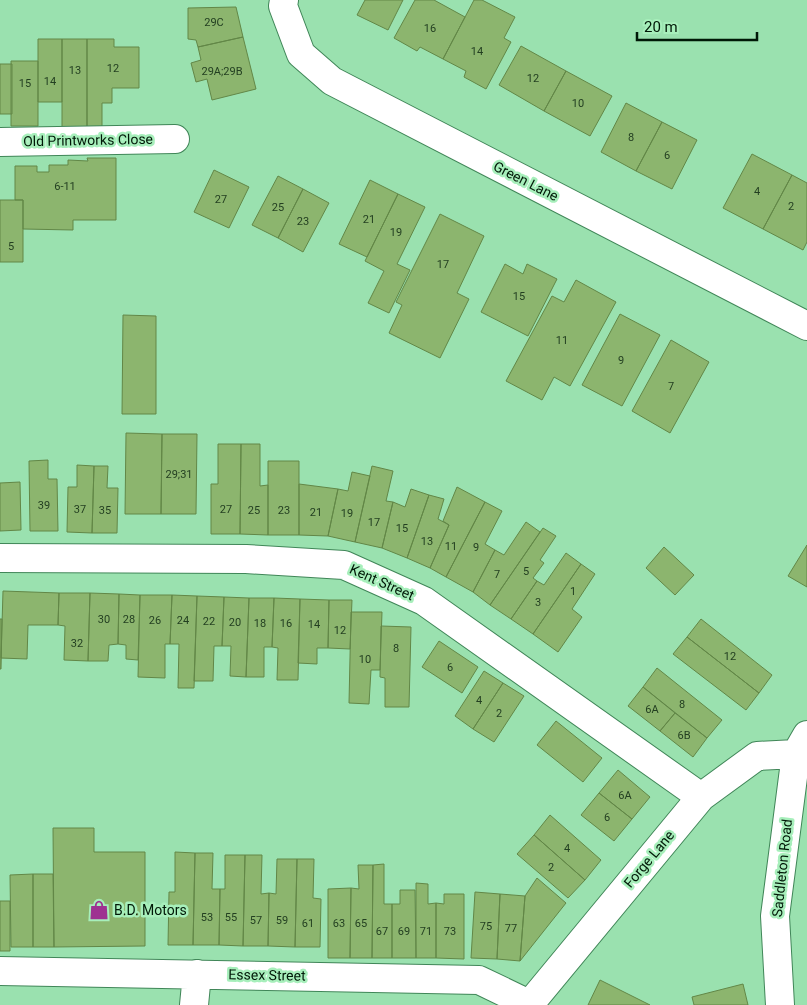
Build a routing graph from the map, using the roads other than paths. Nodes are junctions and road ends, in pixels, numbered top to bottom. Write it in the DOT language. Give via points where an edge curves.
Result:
graph roads {
  1 [pos="284,0"];
  2 [pos="176,139"];
  3 [pos="0,142"];
  4 [pos="807,326"];
  5 [pos="0,558"];
  6 [pos="801,745"];
  7 [pos="701,797"];
  8 [pos="798,804"];
  9 [pos="0,971"];
  10 [pos="196,974"];
  11 [pos="194,1005"];
  12 [pos="529,1005"];
  13 [pos="780,1005"];
  1 -- 4 [label="street, Green Lane" via="301,54 332,80"];
  2 -- 3 [label="street, Old Printworks Close"];
  5 -- 7 [label="street, Kent Street" via="246,559 344,565 424,601"];
  6 -- 7 [label="street, Forge Lane" via="757,756"];
  6 -- 8 [label="street, Saddleton Road"];
  7 -- 12 [label="street, Forge Lane"];
  8 -- 13 [label="street, Saddleton Road" via="775,916"];
  9 -- 10 [label="street, Essex Street"];
  10 -- 11 [label="street"];
  10 -- 12 [label="street, Essex Street" via="479,980"];
}
